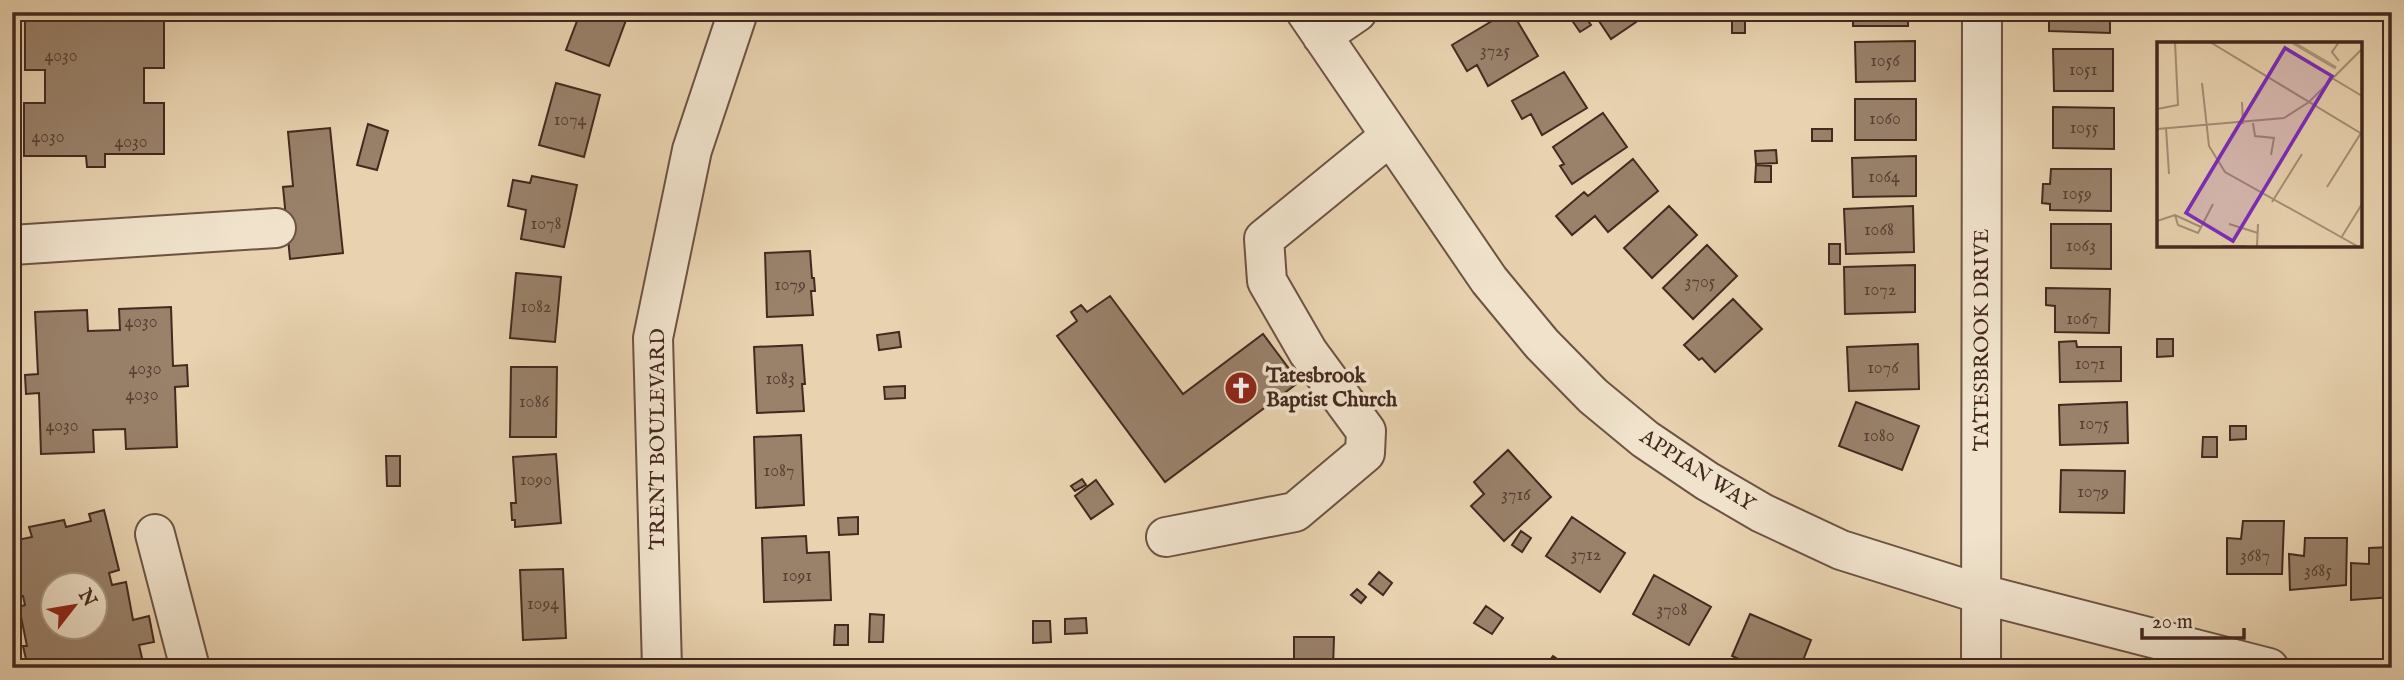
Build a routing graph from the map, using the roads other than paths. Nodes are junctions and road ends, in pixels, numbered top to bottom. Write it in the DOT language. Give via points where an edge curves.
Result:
graph roads {
  1 [pos="738,12"];
  2 [pos="1357,12"];
  3 [pos="1982,12"];
  4 [pos="1314,24"];
  5 [pos="1391,135"];
  6 [pos="276,228"];
  7 [pos="12,245"];
  8 [pos="155,534"];
  9 [pos="1166,537"];
  10 [pos="1982,594"];
  11 [pos="190,668"];
  12 [pos="662,668"];
  13 [pos="1982,668"];
  14 [pos="2269,668"];
  1 -- 12 [label="street, TRENT BOULEVARD" via="692,150 653,338"];
  2 -- 4 [label="street"];
  3 -- 10 [label="street, TATESBROOK DRIVE"];
  4 -- 5 [label="street, APPIAN WAY"];
  5 -- 9 [label="street" via="1264,239 1267,281 1308,352 1366,431 1365,453 1295,512"];
  5 -- 10 [label="street, APPIAN WAY" via="1489,280 1542,344 1644,439 1762,513 1841,550"];
  6 -- 7 [label="street"];
  8 -- 11 [label="street"];
  10 -- 13 [label="street, TATESBROOK DRIVE"];
  10 -- 14 [label="street, APPIAN WAY"];
}
